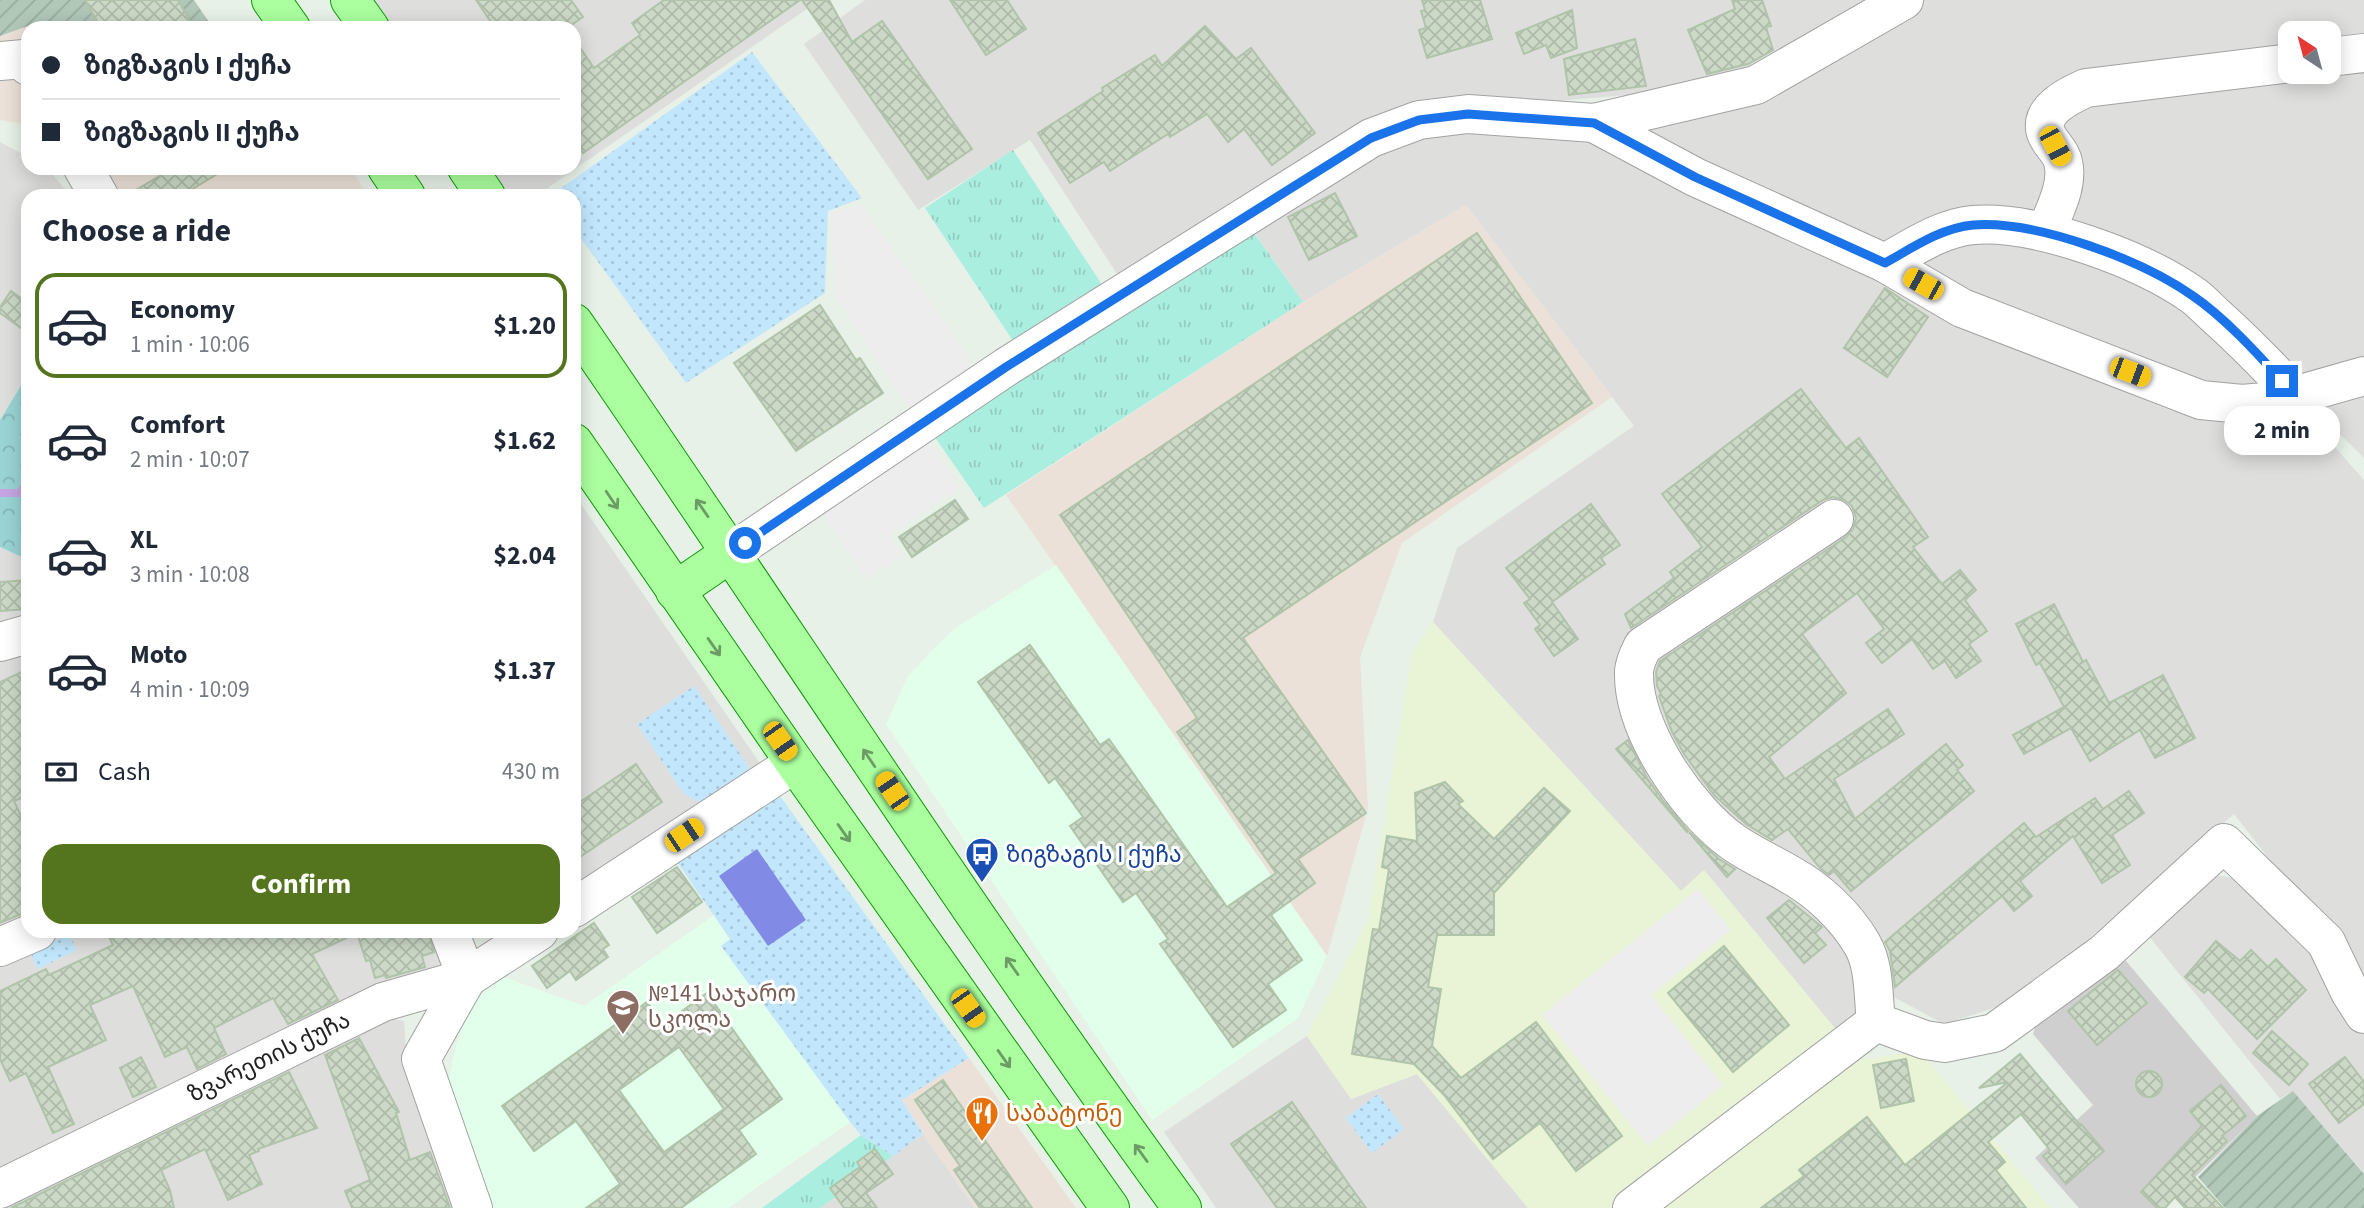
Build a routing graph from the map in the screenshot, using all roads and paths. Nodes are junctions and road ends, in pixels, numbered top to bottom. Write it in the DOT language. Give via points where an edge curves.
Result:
graph roads {
  1 [pos="271,0"];
  2 [pos="350,0"];
  3 [pos="1904,0"];
  4 [pos="285,21"];
  5 [pos="365,21"];
  6 [pos="2364,53"];
  7 [pos="2342,56"];
  8 [pos="21,60"];
  9 [pos="0,61"];
  10 [pos="2278,65"];
  11 [pos="1594,123"];
  12 [pos="2046,232"];
  13 [pos="1885,263"];
  14 [pos="581,333"];
  15 [pos="2364,376"];
  16 [pos="2297,397"];
  17 [pos="581,453"];
  18 [pos="1834,519"];
  19 [pos="732,552"];
  20 [pos="675,591"];
  21 [pos="21,636"];
  22 [pos="0,642"];
  23 [pos="795,763"];
  24 [pos="581,903"];
  25 [pos="21,938"];
  26 [pos="452,938"];
  27 [pos="528,938"];
  28 [pos="0,947"];
  29 [pos="467,978"];
  30 [pos="2364,1014"];
  31 [pos="1876,1022"];
  32 [pos="0,1189"];
  33 [pos="472,1208"];
  34 [pos="1110,1208"];
  35 [pos="1182,1208"];
  36 [pos="1632,1208"];
  1 -- 4 [label="main road"];
  2 -- 5 [label="main road"];
  3 -- 11 [label="street" via="1756,85"];
  6 -- 7 [label="street"];
  8 -- 9 [label="street"];
  10 -- 12 [label="street" via="2086,88 2063,98 2046,124 2045,132 2063,162 2063,186"];
  11 -- 13 [label="street" via="1695,177"];
  11 -- 19 [label="street" via="1468,114 1419,120 1371,138 1006,367"];
  12 -- 13 [label="street" via="1971,225 1931,237"];
  12 -- 16 [label="street" via="2134,263 2193,296 2252,348"];
  13 -- 16 [label="street" via="1962,308 2201,400 2242,404"];
  19 -- 14 [label="main road, one-way"];
  15 -- 16 [label="street"];
  17 -- 20 [label="main road, one-way"];
  18 -- 31 [label="street" via="1643,646 1634,671 1640,713 1662,762 1707,820 1834,907 1863,945"];
  19 -- 20 [label="main road"];
  35 -- 19 [label="main road, one-way" via="1009,962"];
  20 -- 23 [label="main road, one-way"];
  21 -- 22 [label="street"];
  23 -- 24 [label="street"];
  23 -- 34 [label="main road, one-way"];
  25 -- 28 [label="street"];
  26 -- 29 [label="street"];
  27 -- 29 [label="street, ზვარეთის ქუჩა"];
  29 -- 32 [label="street, ზვარეთის ქუჩა" via="383,1002"];
  29 -- 33 [label="street" via="421,1059"];
  30 -- 31 [label="street" via="2326,943 2224,843 2104,953 1994,1033 1945,1043"];
  31 -- 36 [label="street"];
}
